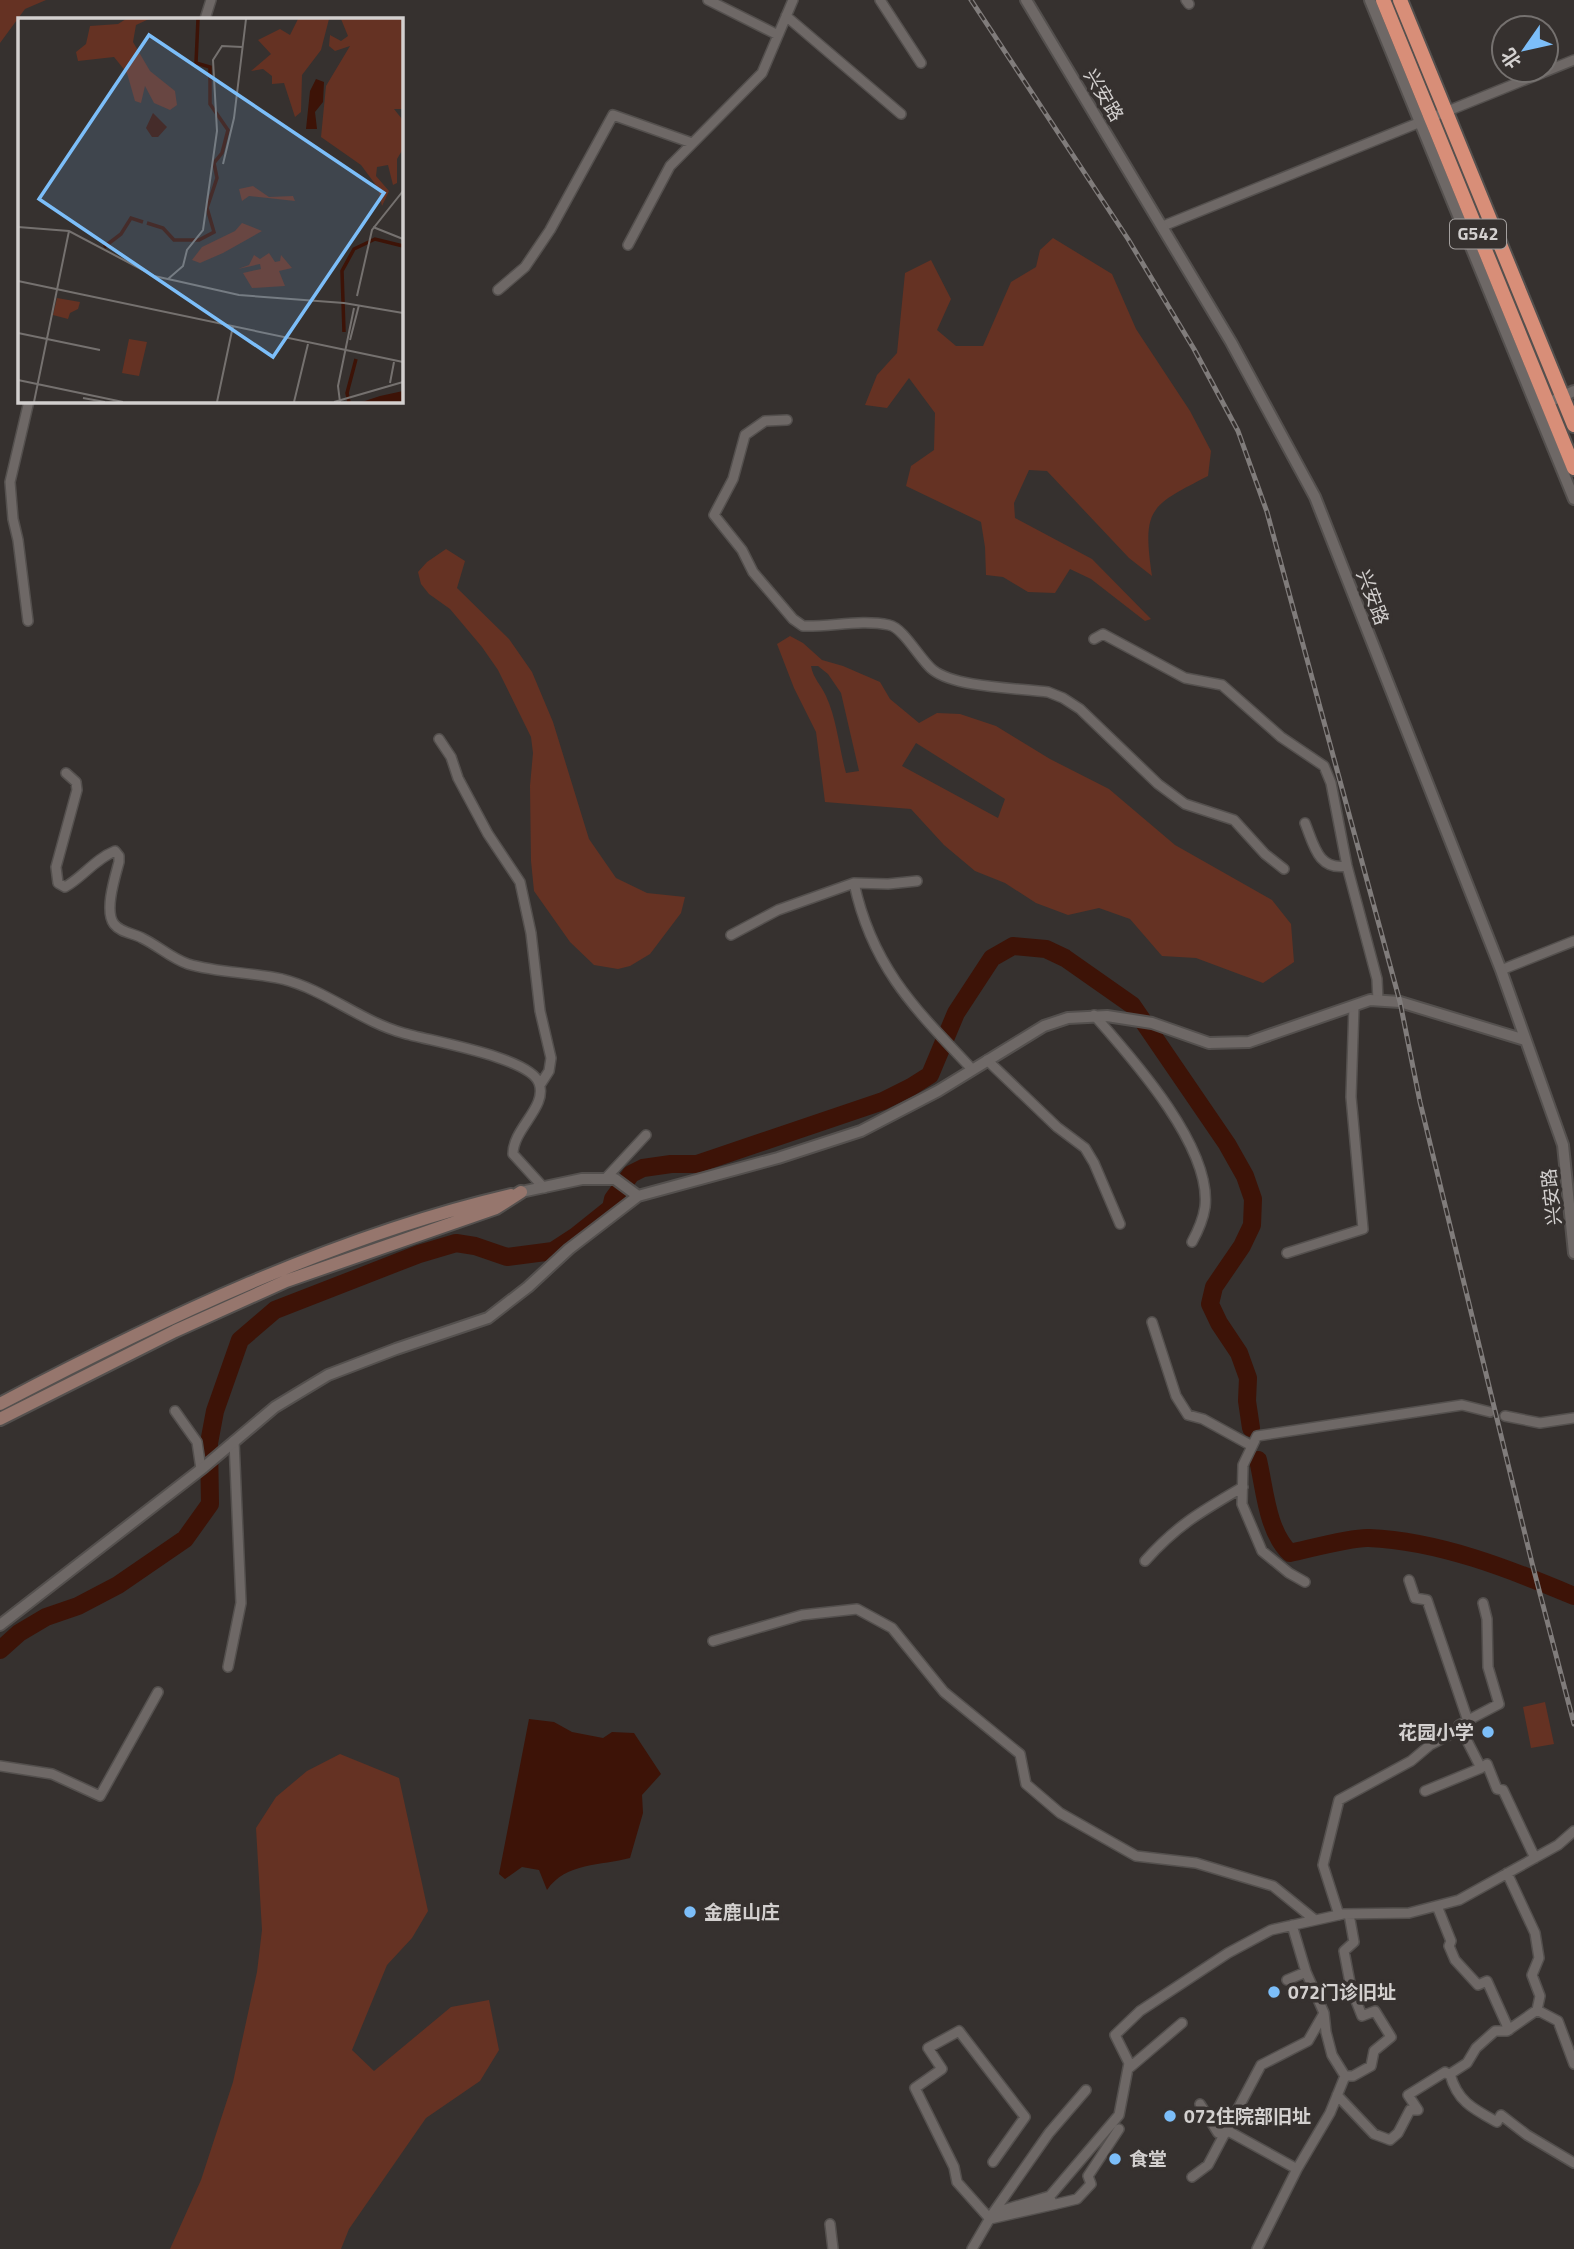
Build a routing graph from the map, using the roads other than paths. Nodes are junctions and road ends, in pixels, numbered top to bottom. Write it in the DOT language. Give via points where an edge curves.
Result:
graph roads {
  1 [pos="211,0"];
  2 [pos="708,0"];
  3 [pos="793,0"];
  4 [pos="880,0"];
  5 [pos="1026,0"];
  6 [pos="1370,0"];
  7 [pos="1383,0"];
  8 [pos="1400,0"];
  9 [pos="786,16"];
  10 [pos="205,18"];
  11 [pos="778,35"];
  12 [pos="1574,60"];
  13 [pos="921,63"];
  14 [pos="1445,112"];
  15 [pos="901,114"];
  16 [pos="1424,121"];
  17 [pos="692,143"];
  18 [pos="1163,226"];
  19 [pos="628,245"];
  20 [pos="498,290"];
  21 [pos="1568,394"];
  22 [pos="29,402"];
  23 [pos="1547,403"];
  24 [pos="787,420"];
  25 [pos="1574,425"];
  26 [pos="1574,468"];
  27 [pos="1574,499"];
  28 [pos="28,621"];
  29 [pos="1094,639"];
  30 [pos="439,739"];
  31 [pos="66,773"];
  32 [pos="1305,822"];
  33 [pos="1347,866"];
  34 [pos="1284,869"];
  35 [pos="917,881"];
  36 [pos="854,883"];
  37 [pos="732,935"];
  38 [pos="1574,941"];
  39 [pos="1501,970"];
  40 [pos="1378,1000"];
  41 [pos="1354,1006"];
  42 [pos="1094,1015"];
  43 [pos="1525,1040"];
  44 [pos="987,1060"];
  45 [pos="972,1069"];
  46 [pos="540,1085"];
  47 [pos="646,1135"];
  48 [pos="610,1179"];
  49 [pos="544,1188"];
  50 [pos="521,1192"];
  51 [pos="638,1196"];
  52 [pos="1120,1224"];
  53 [pos="1192,1242"];
  54 [pos="1287,1253"];
  55 [pos="1574,1253"];
  56 [pos="1152,1322"];
  57 [pos="0,1404"];
  58 [pos="175,1411"];
  59 [pos="1490,1412"];
  60 [pos="1505,1416"];
  61 [pos="1574,1418"];
  62 [pos="0,1419"];
  63 [pos="234,1441"];
  64 [pos="1252,1446"];
  65 [pos="202,1468"];
  66 [pos="1242,1488"];
  67 [pos="1145,1561"];
  68 [pos="1409,1580"];
  69 [pos="1305,1581"];
  70 [pos="1483,1603"];
  71 [pos="0,1625"];
  72 [pos="713,1641"];
  73 [pos="228,1667"];
  74 [pos="158,1692"];
  75 [pos="1465,1725"];
  76 [pos="0,1766"];
  77 [pos="1481,1768"];
  78 [pos="1425,1791"];
  79 [pos="1574,1831"];
  80 [pos="1535,1858"];
  81 [pos="1507,1874"];
  82 [pos="1437,1906"];
  83 [pos="1344,1915"];
  84 [pos="1315,1920"];
  85 [pos="1292,1926"];
  86 [pos="1306,1972"];
  87 [pos="1287,1980"];
  88 [pos="1537,2010"];
  89 [pos="1324,2013"];
  90 [pos="1182,2023"];
  91 [pos="1509,2030"];
  92 [pos="1574,2064"];
  93 [pos="1128,2069"];
  94 [pos="1345,2076"];
  95 [pos="1451,2076"];
  96 [pos="1086,2090"];
  97 [pos="1337,2095"];
  98 [pos="1200,2104"];
  99 [pos="1119,2129"];
  100 [pos="1226,2131"];
  101 [pos="993,2162"];
  102 [pos="1574,2163"];
  103 [pos="1297,2169"];
  104 [pos="1192,2177"];
  105 [pos="1051,2200"];
  106 [pos="991,2216"];
  107 [pos="830,2224"];
  108 [pos="833,2249"];
  109 [pos="972,2249"];
  110 [pos="1257,2249"];
  1 -- 10 [label="street"];
  2 -- 11 [label="street"];
  3 -- 9 [label="street"];
  4 -- 13 [label="street"];
  5 -- 18 [label="street, 兴安路"];
  6 -- 16 [label="street"];
  7 -- 16 [label="highway, G542"];
  8 -- 14 [label="highway, G542"];
  9 -- 11 [label="street"];
  9 -- 15 [label="street"];
  11 -- 17 [label="street" via="762,73"];
  12 -- 14 [label="street"];
  14 -- 16 [label="street"];
  14 -- 21 [label="highway, G542"];
  16 -- 18 [label="street"];
  16 -- 23 [label="highway, G542"];
  16 -- 27 [label="street"];
  17 -- 19 [label="street" via="670,166"];
  17 -- 20 [label="street" via="613,115 550,230 524,267"];
  18 -- 39 [label="street, 兴安路" via="1315,497"];
  21 -- 23 [label="street"];
  21 -- 25 [label="highway, G542"];
  22 -- 28 [label="street" via="10,482"];
  23 -- 26 [label="highway, G542"];
  24 -- 34 [label="street" via="765,421 744,435 733,479 714,514 753,572 793,618 803,626 890,625 934,671 952,680 1048,692 1063,698 1158,784 1185,804 1234,820"];
  29 -- 33 [label="street" via="1103,634 1185,678 1222,685 1281,737 1324,766"];
  30 -- 46 [label="street" via="488,834 520,882 551,1058"];
  31 -- 46 [label="street" via="76,782 77,790 55,875 65,887 115,851 119,862 110,910 116,926 186,964 310,988 371,1022 523,1067"];
  32 -- 33 [label="street" via="1324,863 1335,868"];
  33 -- 40 [label="street" via="1377,979"];
  35 -- 36 [label="street"];
  36 -- 37 [label="street" via="778,910"];
  36 -- 45 [label="street" via="860,913 892,979"];
  38 -- 39 [label="street"];
  39 -- 43 [label="street, 兴安路"];
  40 -- 41 [label="street"];
  40 -- 43 [label="street" via="1401,1002"];
  41 -- 42 [label="street" via="1250,1042 1209,1043 1147,1023"];
  41 -- 54 [label="street" via="1351,1097 1363,1229"];
  42 -- 44 [label="street" via="1044,1026"];
  42 -- 53 [label="street" via="1162,1096 1186,1138 1202,1178 1205,1204"];
  43 -- 55 [label="street, 兴安路" via="1563,1145"];
  44 -- 45 [label="street"];
  44 -- 52 [label="street" via="1085,1148"];
  45 -- 51 [label="street" via="861,1131"];
  46 -- 49 [label="street" via="541,1097 513,1144 513,1154"];
  47 -- 48 [label="street"];
  48 -- 49 [label="street" via="582,1179"];
  48 -- 51 [label="street"];
  49 -- 50 [label="street"];
  50 -- 57 [label="main road" via="380,1233 282,1271 168,1319"];
  50 -- 62 [label="main road" via="496,1208 286,1281"];
  51 -- 63 [label="street" via="488,1318 328,1375 275,1407"];
  56 -- 64 [label="street" via="1176,1396 1188,1415"];
  58 -- 65 [label="street" via="197,1443"];
  59 -- 64 [label="street" via="1462,1405 1257,1436"];
  60 -- 61 [label="street" via="1540,1423"];
  63 -- 65 [label="street"];
  63 -- 73 [label="street" via="241,1603"];
  64 -- 66 [label="street" via="1243,1465"];
  65 -- 71 [label="street"];
  66 -- 67 [label="street" via="1169,1534"];
  66 -- 69 [label="street" via="1242,1504 1262,1551"];
  68 -- 75 [label="street" via="1415,1598 1427,1600"];
  70 -- 75 [label="street" via="1488,1667 1499,1704"];
  72 -- 84 [label="street" via="802,1615 857,1609 892,1628 944,1692 1020,1754 1026,1784 1060,1813 1136,1856 1196,1863 1273,1886"];
  74 -- 76 [label="street" via="100,1796 52,1774"];
  75 -- 77 [label="street"];
  75 -- 83 [label="street" via="1339,1800 1323,1865"];
  77 -- 78 [label="street"];
  77 -- 80 [label="street" via="1488,1764"];
  79 -- 80 [label="street"];
  80 -- 81 [label="street"];
  81 -- 82 [label="street" via="1459,1900"];
  81 -- 88 [label="street" via="1535,1933 1539,1958 1532,1975 1540,1996"];
  82 -- 83 [label="street" via="1409,1913"];
  82 -- 91 [label="street" via="1455,1960 1478,1985 1487,1981"];
  83 -- 84 [label="street"];
  83 -- 94 [label="street" via="1354,1942 1344,1951 1351,1988 1362,2016 1376,2011 1391,2037 1374,2051 1371,2066"];
  84 -- 85 [label="street"];
  85 -- 86 [label="street"];
  85 -- 93 [label="street" via="1245,1943 1140,2011 1115,2035"];
  86 -- 87 [label="street"];
  86 -- 89 [label="street"];
  88 -- 91 [label="street"];
  88 -- 92 [label="street" via="1558,2021"];
  89 -- 94 [label="street" via="1332,2055"];
  89 -- 100 [label="street" via="1308,2041 1261,2065"];
  90 -- 93 [label="street"];
  91 -- 95 [label="street" via="1496,2031"];
  93 -- 105 [label="street" via="1119,2115"];
  94 -- 97 [label="street"];
  95 -- 97 [label="street" via="1445,2072 1408,2095 1418,2110 1410,2110 1390,2140 1374,2134"];
  95 -- 102 [label="street" via="1454,2090 1469,2106 1497,2122 1501,2115"];
  96 -- 106 [label="street" via="1049,2133"];
  97 -- 103 [label="street"];
  98 -- 100 [label="street" via="1218,2133"];
  99 -- 105 [label="street" via="1088,2176 1091,2184 1077,2199"];
  100 -- 103 [label="street"];
  100 -- 104 [label="street" via="1208,2165"];
  101 -- 106 [label="street" via="1025,2118 959,2031 928,2048 942,2069 915,2088 957,2182"];
  103 -- 110 [label="street"];
  105 -- 106 [label="street"];
  106 -- 109 [label="street"];
  107 -- 108 [label="street"];
}
